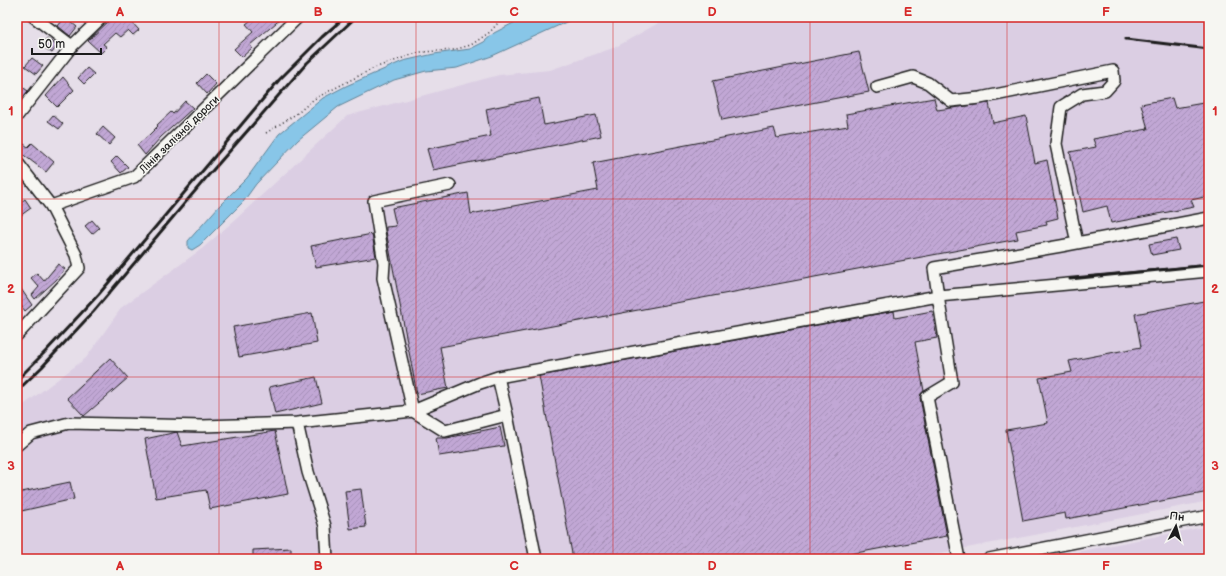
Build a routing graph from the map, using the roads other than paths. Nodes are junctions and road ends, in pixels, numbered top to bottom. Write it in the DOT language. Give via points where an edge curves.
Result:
graph roads {
  1 [pos="34,17"];
  2 [pos="102,17"];
  3 [pos="298,17"];
  4 [pos="72,46"];
  5 [pos="877,87"];
  6 [pos="17,116"];
  7 [pos="17,162"];
  8 [pos="450,185"];
  9 [pos="50,206"];
  10 [pos="1209,218"];
  11 [pos="1077,243"];
  12 [pos="1209,271"];
  13 [pos="938,296"];
  14 [pos="17,335"];
  15 [pos="498,377"];
  16 [pos="414,411"];
  17 [pos="508,415"];
  18 [pos="297,423"];
  19 [pos="17,445"];
  20 [pos="1209,516"];
  21 [pos="327,559"];
  22 [pos="536,559"];
  23 [pos="959,559"];
  24 [pos="989,559"];
  1 -- 4 [label="street"];
  2 -- 4 [label="street"];
  3 -- 9 [label="street, Лінія залізної дороги" via="134,177"];
  4 -- 6 [label="street"];
  5 -- 11 [label="street" via="913,77 928,83 951,101 980,98 1113,71 1114,81 1105,91 1082,94 1061,107 1056,144"];
  7 -- 9 [label="street"];
  8 -- 16 [label="street" via="374,201 384,263 383,278"];
  9 -- 14 [label="street" via="76,255 79,268"];
  10 -- 11 [label="street"];
  11 -- 13 [label="street" via="934,268"];
  12 -- 13 [label="street"];
  13 -- 15 [label="street"];
  13 -- 23 [label="street" via="952,382 927,397"];
  15 -- 16 [label="street"];
  15 -- 17 [label="street"];
  16 -- 17 [label="street" via="445,431"];
  16 -- 18 [label="street"];
  17 -- 22 [label="street"];
  18 -- 19 [label="street" via="202,426 69,423 31,433"];
  18 -- 21 [label="street" via="308,472 325,526"];
  20 -- 24 [label="street"];
}
